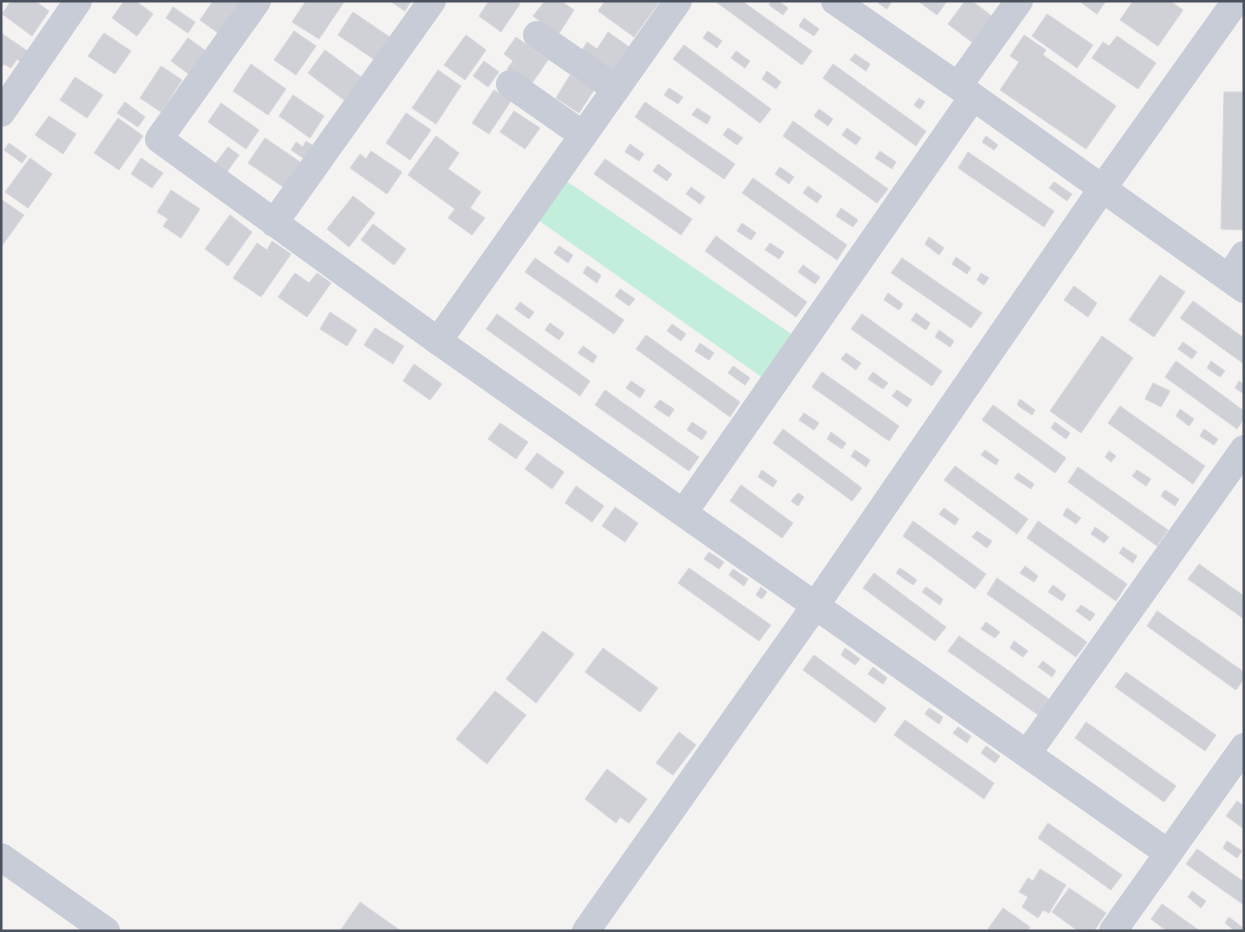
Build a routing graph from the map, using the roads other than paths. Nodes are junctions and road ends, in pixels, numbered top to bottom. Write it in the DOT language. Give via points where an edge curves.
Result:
graph roads {
  1 [pos="257,1"];
  2 [pos="432,1"];
  3 [pos="678,1"];
  4 [pos="835,1"];
  5 [pos="1019,1"];
  6 [pos="1236,1"];
  7 [pos="74,3"];
  8 [pos="537,35"];
  9 [pos="510,84"];
  10 [pos="616,89"];
  11 [pos="965,91"];
  12 [pos="1,113"];
  13 [pos="584,135"];
  14 [pos="1102,189"];
  15 [pos="274,223"];
  16 [pos="1244,256"];
  17 [pos="1236,284"];
  18 [pos="438,341"];
  19 [pos="1244,449"];
  20 [pos="684,512"];
  21 [pos="815,606"];
  22 [pos="1244,748"];
  23 [pos="1027,754"];
  24 [pos="1168,853"];
  25 [pos="1,857"];
  26 [pos="106,931"];
  27 [pos="586,931"];
  28 [pos="1113,931"];
  1 -- 15 [label="street" via="160,139"];
  2 -- 15 [label="street"];
  3 -- 10 [label="street"];
  4 -- 11 [label="street"];
  5 -- 11 [label="street"];
  6 -- 14 [label="street"];
  7 -- 12 [label="street"];
  8 -- 10 [label="street"];
  9 -- 13 [label="street"];
  10 -- 13 [label="street"];
  11 -- 14 [label="street"];
  11 -- 20 [label="street"];
  13 -- 18 [label="street"];
  14 -- 17 [label="street"];
  14 -- 21 [label="street"];
  15 -- 18 [label="street"];
  16 -- 17 [label="street"];
  18 -- 20 [label="street"];
  19 -- 23 [label="street"];
  20 -- 21 [label="street"];
  21 -- 23 [label="street"];
  21 -- 27 [label="street"];
  22 -- 24 [label="street"];
  23 -- 24 [label="street"];
  24 -- 28 [label="street"];
  25 -- 26 [label="street"];
}
